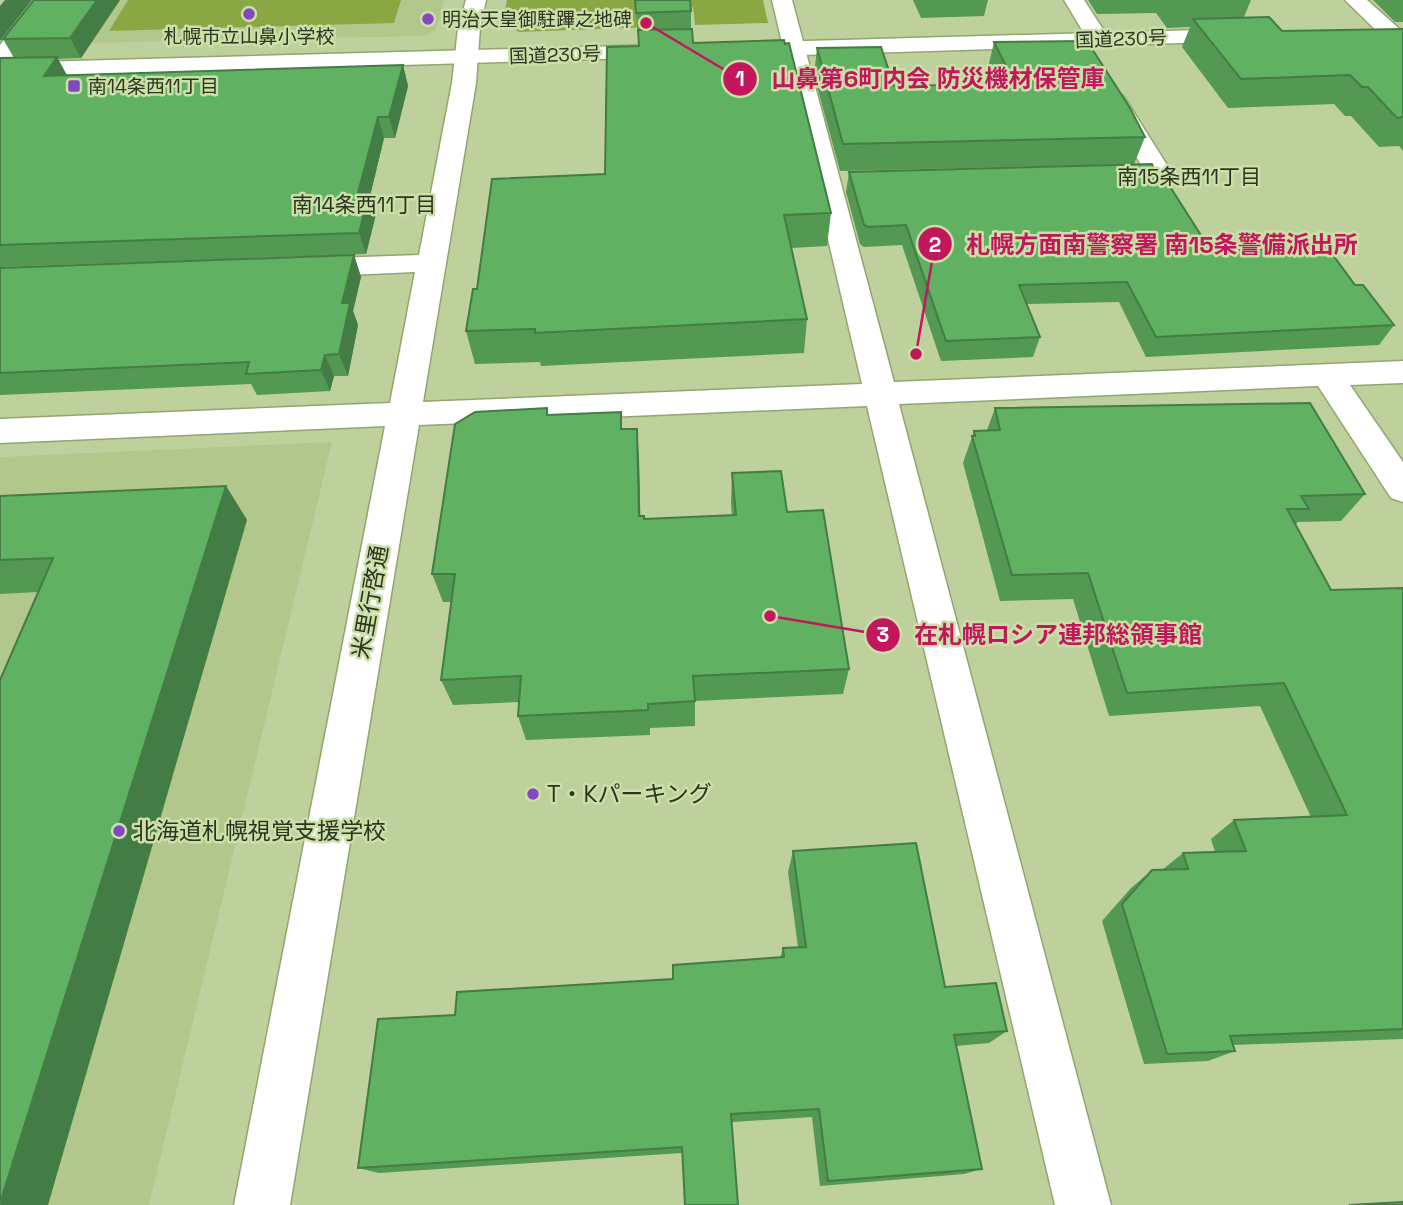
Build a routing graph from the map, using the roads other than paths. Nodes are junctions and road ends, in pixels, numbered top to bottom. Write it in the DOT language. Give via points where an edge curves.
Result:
graph roads {
  1 [pos="46,0"];
  2 [pos="476,0"];
  3 [pos="782,0"];
  4 [pos="1074,0"];
  5 [pos="1355,0"];
  6 [pos="1363,32"];
  7 [pos="1257,35"];
  8 [pos="1399,36"];
  9 [pos="793,48"];
  10 [pos="1089,48"];
  11 [pos="712,50"];
  12 [pos="685,51"];
  13 [pos="468,58"];
  14 [pos="0,60"];
  15 [pos="0,70"];
  16 [pos="1104,84"];
  17 [pos="1135,173"];
  18 [pos="430,263"];
  19 [pos="274,269"];
  20 [pos="1403,372"];
  21 [pos="1327,375"];
  22 [pos="882,393"];
  23 [pos="404,413"];
  24 [pos="0,430"];
  25 [pos="1403,489"];
  26 [pos="262,1205"];
  27 [pos="1083,1205"];
  1 -- 14 [label="main road"];
  2 -- 13 [label="main road, 米里行啓通"];
  3 -- 9 [label="main road"];
  4 -- 10 [label="main road"];
  5 -- 8 [label="main road"];
  6 -- 8 [label="main road"];
  7 -- 10 [label="main road, 国道230号"];
  9 -- 10 [label="main road, 国道230号"];
  9 -- 11 [label="main road, 国道230号"];
  9 -- 22 [label="main road" via="841,181"];
  12 -- 13 [label="main road, 国道230号"];
  13 -- 15 [label="main road, 国道230号"];
  13 -- 18 [label="main road, 米里行啓通"];
  16 -- 17 [label="main road" via="1159,173"];
  18 -- 19 [label="main road"];
  18 -- 23 [label="main road, 米里行啓通"];
  20 -- 21 [label="main road"];
  21 -- 22 [label="main road"];
  21 -- 25 [label="main road"];
  22 -- 23 [label="main road"];
  22 -- 27 [label="main road"];
  23 -- 24 [label="main road"];
  23 -- 26 [label="main road, 米里行啓通"];
}
